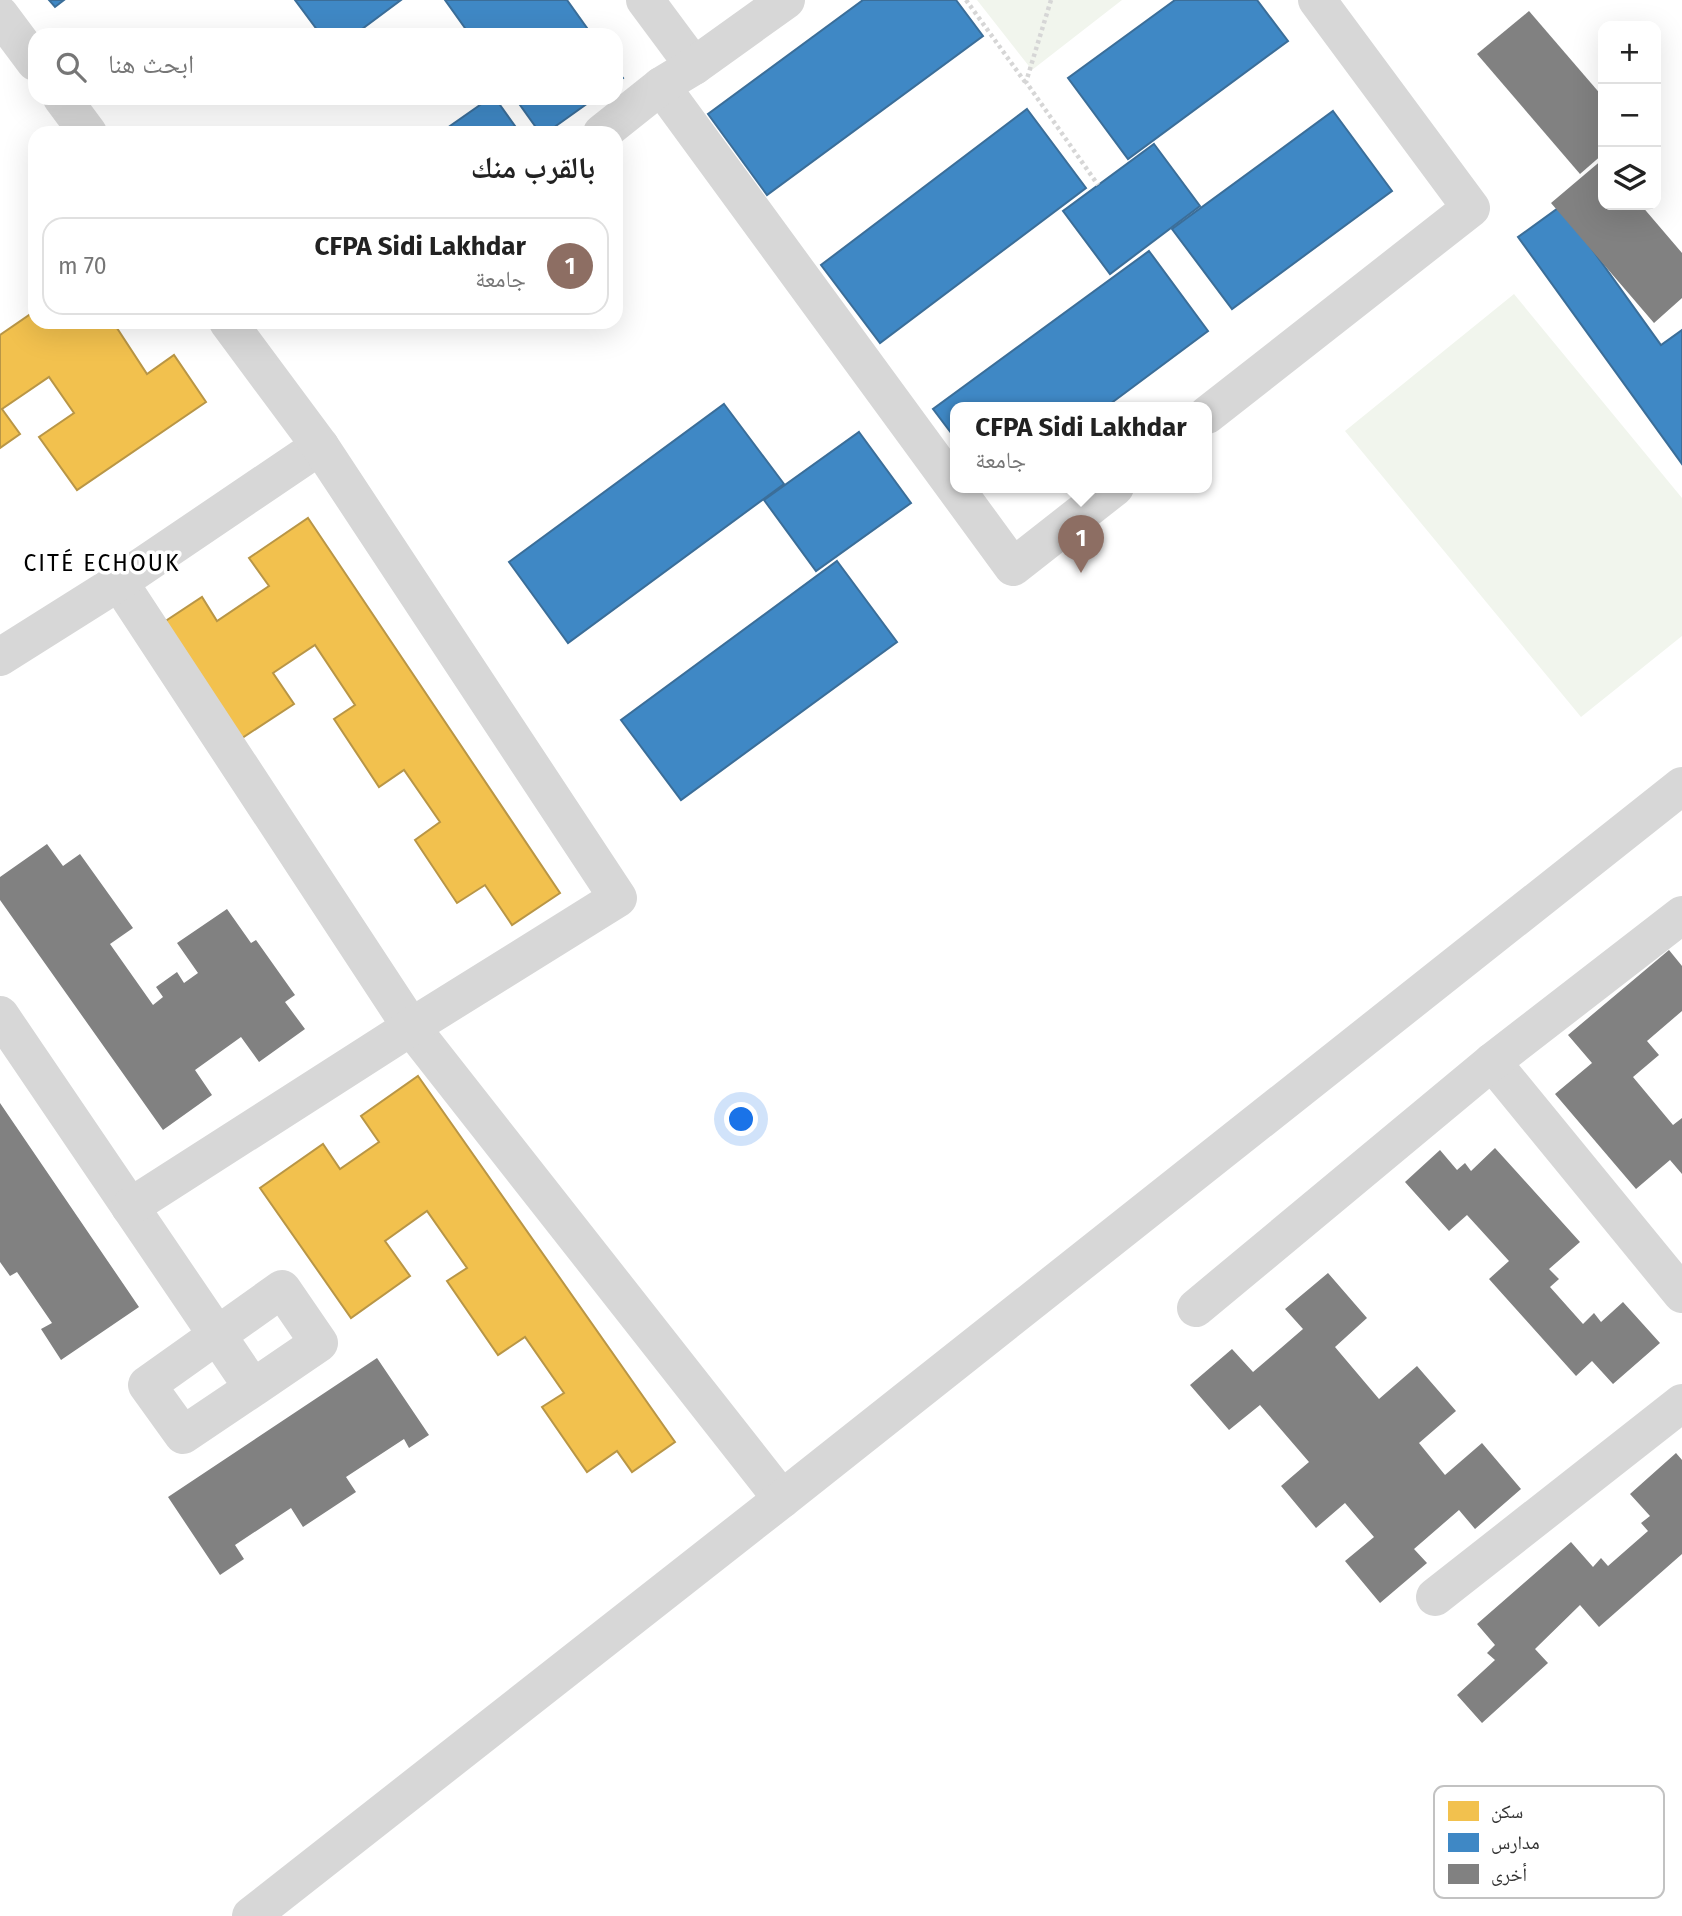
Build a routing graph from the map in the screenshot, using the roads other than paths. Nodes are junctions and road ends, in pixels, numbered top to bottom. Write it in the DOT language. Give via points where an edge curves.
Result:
graph roads {
  1 [pos="645,0"];
  2 [pos="786,0"];
  3 [pos="1317,0"];
  4 [pos="0,15"];
  5 [pos="28,53"];
  6 [pos="694,66"];
  7 [pos="661,86"];
  8 [pos="67,105"];
  9 [pos="83,126"];
  10 [pos="611,126"];
  11 [pos="233,329"];
  12 [pos="1212,411"];
  13 [pos="320,446"];
  14 [pos="950,481"];
  15 [pos="959,493"];
  16 [pos="1107,493"];
  17 [pos="119,582"];
  18 [pos="0,657"];
  19 [pos="1682,786"];
  20 [pos="1682,915"];
  21 [pos="0,1016"];
  22 [pos="411,1027"];
  23 [pos="1492,1062"];
  24 [pos="130,1207"];
  25 [pos="1682,1294"];
  26 [pos="1196,1308"];
  27 [pos="217,1335"];
  28 [pos="253,1388"];
  29 [pos="1682,1403"];
  30 [pos="782,1499"];
  31 [pos="1435,1597"];
  32 [pos="250,1916"];
  1 -- 6 [label="street"];
  2 -- 6 [label="street"];
  3 -- 12 [label="street" via="1471,208"];
  4 -- 5 [label="street"];
  6 -- 7 [label="street"];
  7 -- 10 [label="street"];
  7 -- 14 [label="street"];
  8 -- 9 [label="street"];
  11 -- 13 [label="street"];
  13 -- 17 [label="street"];
  13 -- 22 [label="street" via="618,898"];
  15 -- 16 [label="street" via="1013,567"];
  17 -- 18 [label="street"];
  17 -- 22 [label="street"];
  19 -- 30 [label="street"];
  20 -- 23 [label="street"];
  21 -- 24 [label="street"];
  22 -- 24 [label="street"];
  22 -- 30 [label="street"];
  23 -- 25 [label="street"];
  23 -- 26 [label="street"];
  24 -- 27 [label="street"];
  27 -- 28 [label="street"];
  27 -- 28 [label="street" via="282,1289 319,1343"];
  27 -- 28 [label="street" via="147,1385 183,1435"];
  29 -- 31 [label="street"];
  30 -- 32 [label="street"];
}
